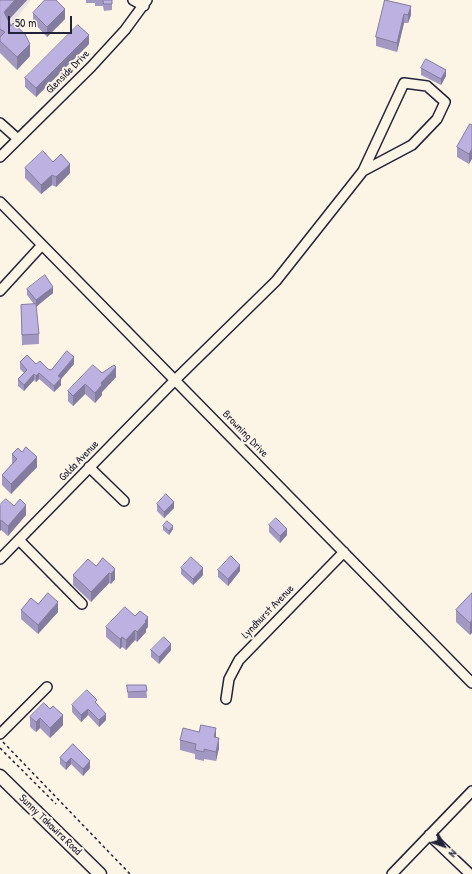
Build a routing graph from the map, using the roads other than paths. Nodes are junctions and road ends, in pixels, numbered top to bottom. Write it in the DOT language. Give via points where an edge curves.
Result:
graph roads {
  1 [pos="133,0"];
  2 [pos="146,3"];
  3 [pos="0,123"];
  4 [pos="18,139"];
  5 [pos="0,157"];
  6 [pos="363,172"];
  7 [pos="0,202"];
  8 [pos="42,245"];
  9 [pos="0,291"];
  10 [pos="175,380"];
  11 [pos="89,467"];
  12 [pos="124,501"];
  13 [pos="19,540"];
  14 [pos="344,552"];
  15 [pos="0,558"];
  16 [pos="82,604"];
  17 [pos="471,679"];
  18 [pos="47,687"];
  19 [pos="226,699"];
  20 [pos="0,734"];
  21 [pos="2,781"];
  22 [pos="472,791"];
  23 [pos="429,835"];
  24 [pos="100,874"];
  25 [pos="392,874"];
  26 [pos="470,874"];
  1 -- 2 [label="street"];
  2 -- 4 [label="street, Glenside Drive" via="91,67"];
  3 -- 4 [label="street"];
  4 -- 5 [label="street, Glenside Drive"];
  6 -- 6 [label="street" via="404,83 427,86 445,102 437,119 412,144"];
  6 -- 10 [label="street, Golda Avenue" via="276,281"];
  7 -- 8 [label="street, Browning Drive"];
  8 -- 9 [label="street"];
  8 -- 10 [label="street, Browning Drive"];
  10 -- 11 [label="street, Golda Avenue"];
  10 -- 14 [label="street, Browning Drive"];
  11 -- 12 [label="street"];
  11 -- 13 [label="street, Golda Avenue"];
  13 -- 15 [label="street, Golda Avenue"];
  13 -- 16 [label="street"];
  14 -- 17 [label="street, Browning Drive"];
  14 -- 19 [label="street, Lyndhurst Avenue" via="239,660 229,679"];
  18 -- 20 [label="street"];
  21 -- 24 [label="main road, Sunny Takawira Road"];
  22 -- 23 [label="street"];
  23 -- 25 [label="street"];
  23 -- 26 [label="street"];
}
